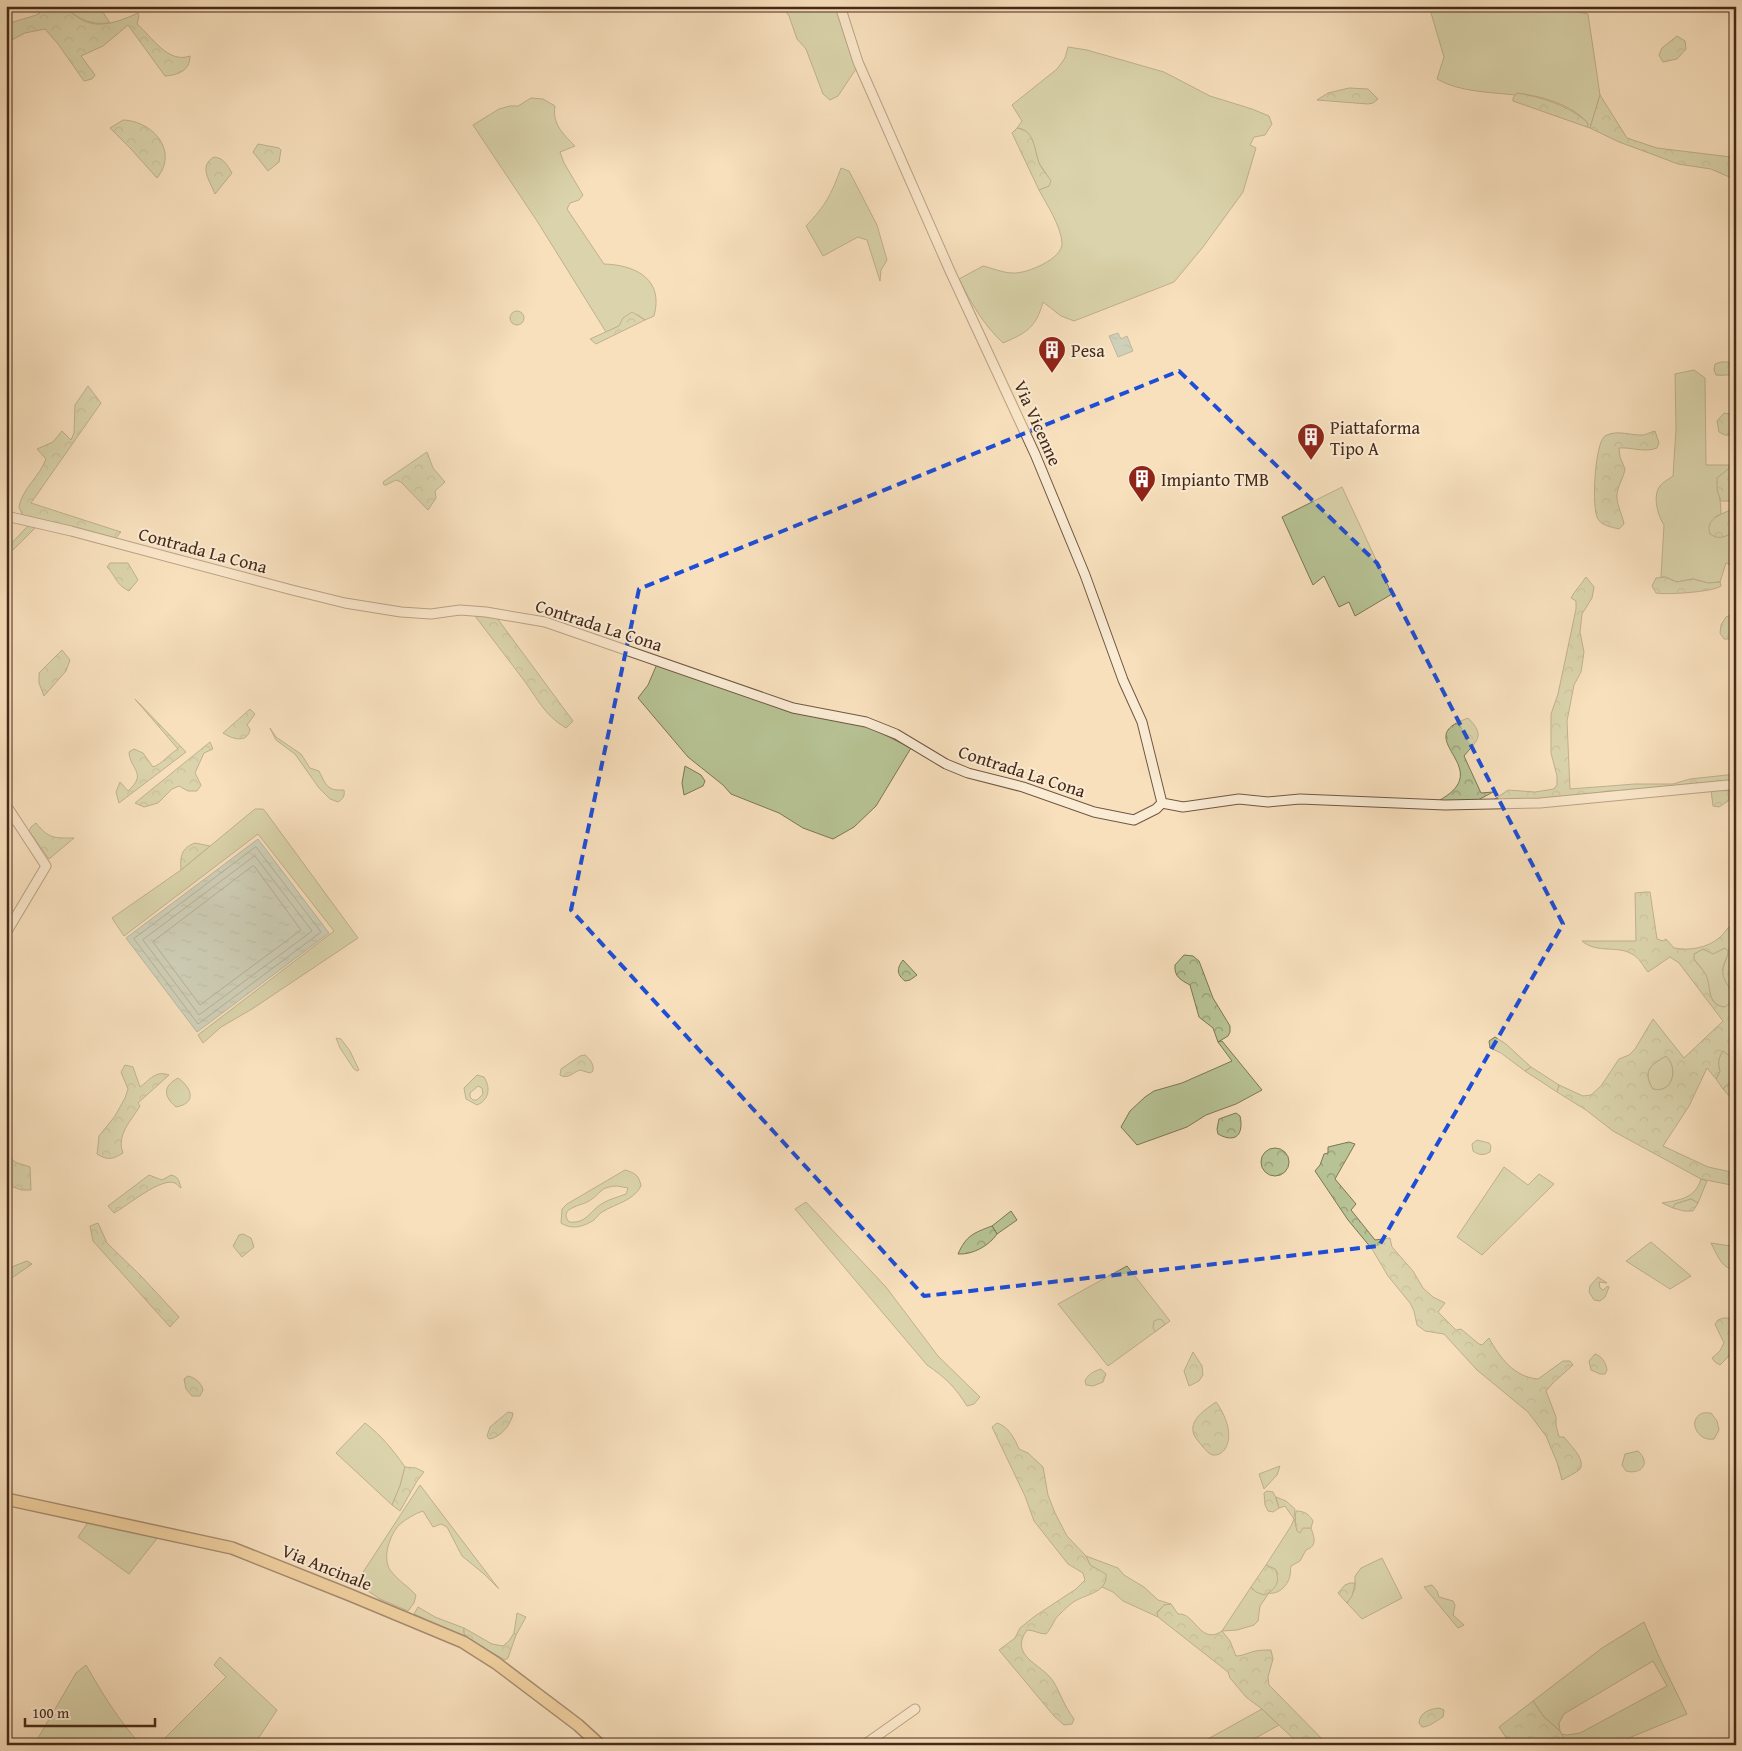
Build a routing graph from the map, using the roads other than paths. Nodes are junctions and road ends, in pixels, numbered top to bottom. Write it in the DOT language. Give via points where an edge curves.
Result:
graph roads {
  1 [pos="840,6"];
  2 [pos="6,516"];
  3 [pos="1736,786"];
  4 [pos="1162,803"];
  5 [pos="6,805"];
  6 [pos="6,933"];
  7 [pos="6,1499"];
  8 [pos="915,1709"];
  9 [pos="600,1745"];
  10 [pos="864,1745"];
  1 -- 4 [label="street, Via Vicenne" via="859,64 1035,454 1085,575 1123,680 1142,722"];
  2 -- 4 [label="street, Contrada La Cona" via="345,603 431,614 460,610 486,612 545,622 793,708 866,722 896,734 968,774 1024,787 1094,812 1134,820"];
  3 -- 4 [label="street" via="1532,804 1445,805 1300,799 1268,802 1239,799 1183,806"];
  5 -- 6 [label="street" via="46,866"];
  7 -- 9 [label="main road, Via Ancinale" via="232,1548 359,1598 463,1642 496,1663"];
  8 -- 10 [label="street"];
}
